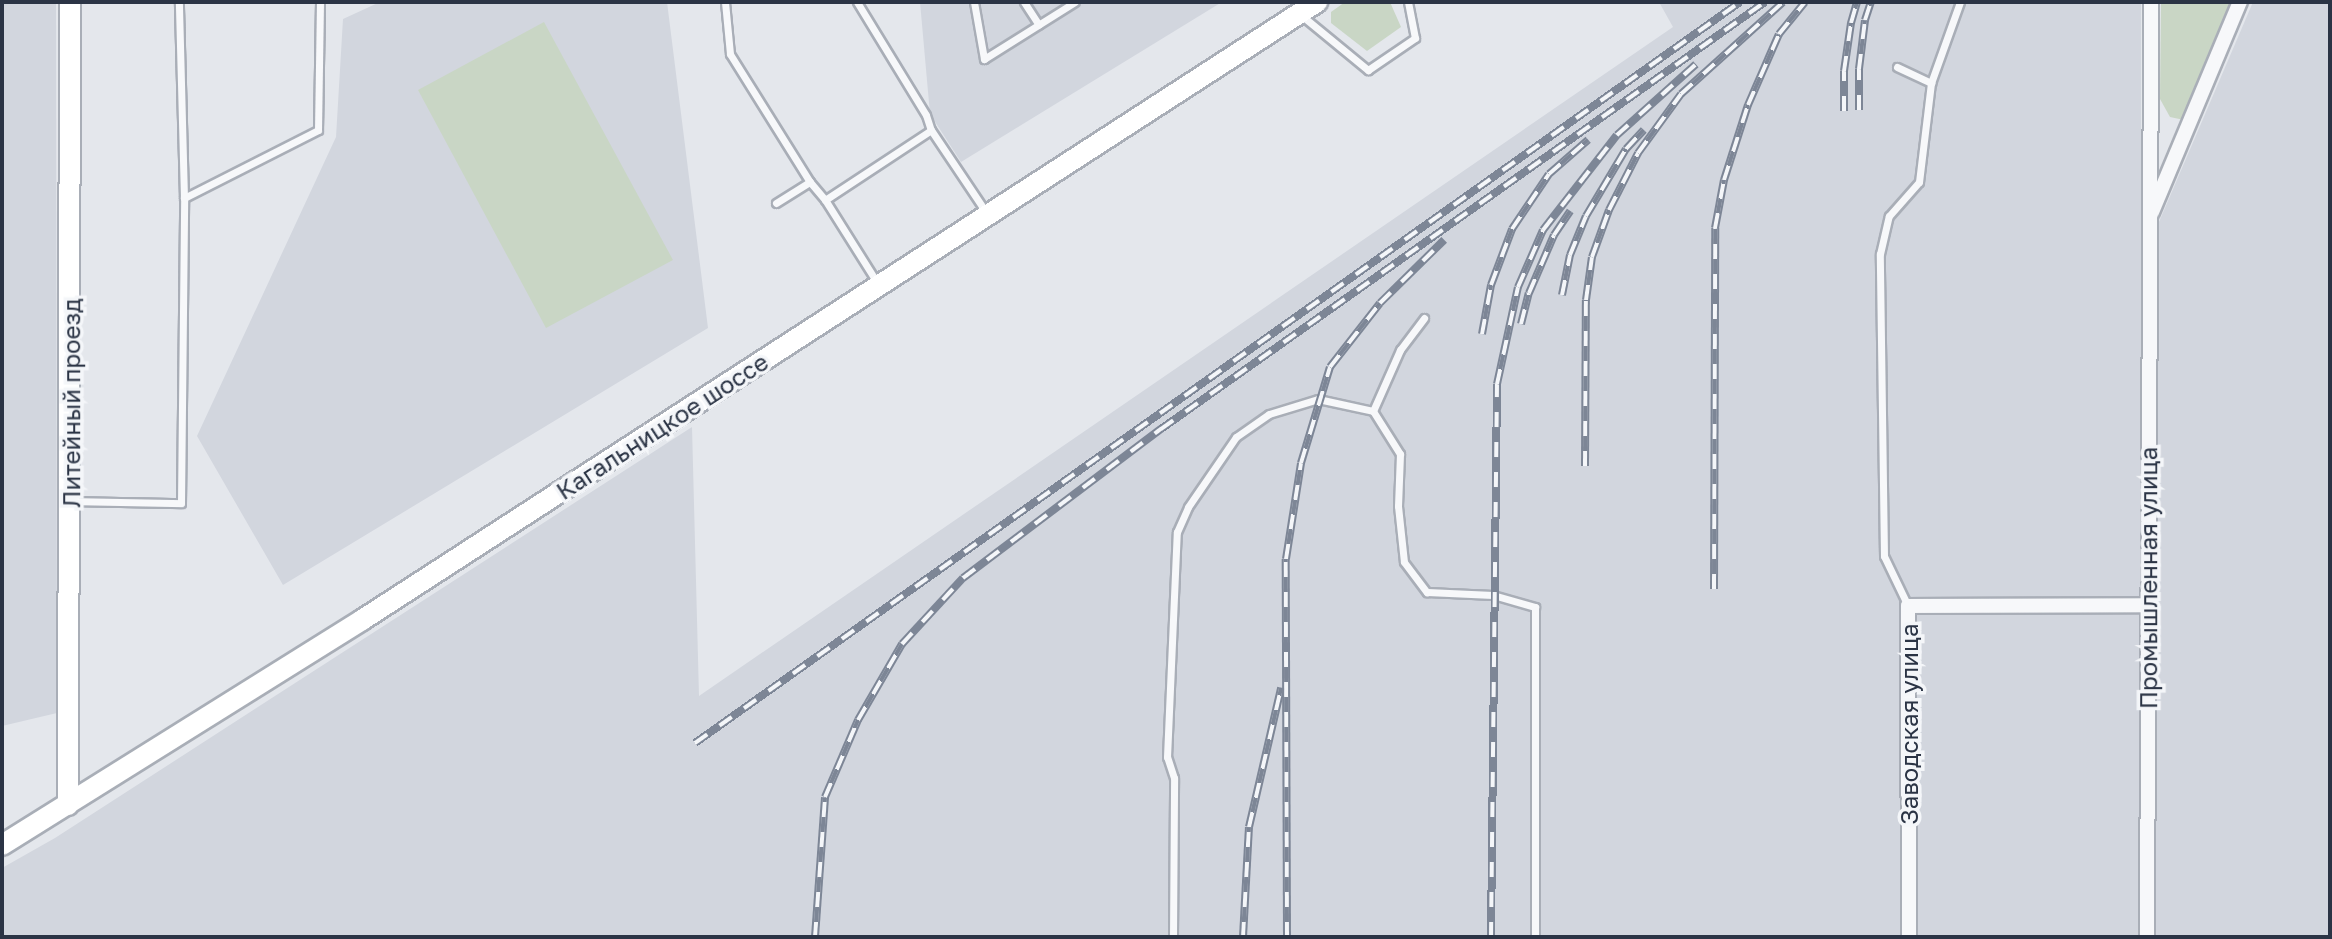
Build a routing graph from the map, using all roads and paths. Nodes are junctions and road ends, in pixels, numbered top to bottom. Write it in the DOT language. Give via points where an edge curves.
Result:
graph roads {
  1 [pos="70,2"];
  2 [pos="179,2"];
  3 [pos="320,2"];
  4 [pos="725,2"];
  5 [pos="857,2"];
  6 [pos="974,2"];
  7 [pos="1024,2"];
  8 [pos="1075,2"];
  9 [pos="1317,2"];
  10 [pos="1408,2"];
  11 [pos="1960,2"];
  12 [pos="2151,2"];
  13 [pos="2240,2"];
  14 [pos="1300,13"];
  15 [pos="1039,25"];
  16 [pos="1897,67"];
  17 [pos="1931,83"];
  18 [pos="931,130"];
  19 [pos="810,182"];
  20 [pos="184,198"];
  21 [pos="825,200"];
  22 [pos="776,203"];
  23 [pos="988,215"];
  24 [pos="2149,219"];
  25 [pos="879,286"];
  26 [pos="1424,318"];
  27 [pos="1373,411"];
  28 [pos="70,501"];
  29 [pos="2147,605"];
  30 [pos="1908,606"];
  31 [pos="68,805"];
  32 [pos="2,845"];
  33 [pos="1173,937"];
  34 [pos="1535,937"];
  35 [pos="1909,937"];
  36 [pos="2147,937"];
  1 -- 28 [label="main road, Литейный проезд"];
  2 -- 20 [label="lane"];
  3 -- 20 [label="lane" via="318,130"];
  4 -- 19 [label="lane" via="730,54"];
  5 -- 18 [label="lane"];
  6 -- 15 [label="lane" via="984,59"];
  7 -- 15 [label="lane"];
  8 -- 15 [label="lane"];
  9 -- 14 [label="main road, Кагальницкое шоссе"];
  10 -- 14 [label="lane" via="1415,38 1368,70"];
  11 -- 17 [label="lane"];
  12 -- 24 [label="street, Промышленная улица"];
  13 -- 24 [label="street, Промышленная улица"];
  14 -- 23 [label="main road, Кагальницкое шоссе"];
  16 -- 17 [label="lane"];
  17 -- 30 [label="lane" via="1919,182 1889,216 1880,254 1884,556"];
  18 -- 21 [label="lane"];
  18 -- 23 [label="lane"];
  19 -- 21 [label="lane"];
  19 -- 22 [label="lane"];
  20 -- 28 [label="lane" via="181,503"];
  21 -- 25 [label="lane"];
  23 -- 25 [label="main road, Кагальницкое шоссе"];
  24 -- 29 [label="street, Промышленная улица"];
  25 -- 31 [label="main road, Кагальницкое шоссе"];
  26 -- 27 [label="lane" via="1400,350"];
  27 -- 33 [label="lane" via="1318,399 1269,414 1236,437 1177,532 1167,757 1174,778"];
  27 -- 34 [label="lane" via="1400,454 1404,562 1427,592 1493,595 1535,607"];
  28 -- 31 [label="main road, Литейный проезд"];
  29 -- 30 [label="street, Заводская улица"];
  29 -- 36 [label="street, Промышленная улица"];
  30 -- 35 [label="street, Заводская улица"];
  31 -- 32 [label="main road, Кагальницкое шоссе"];
}
